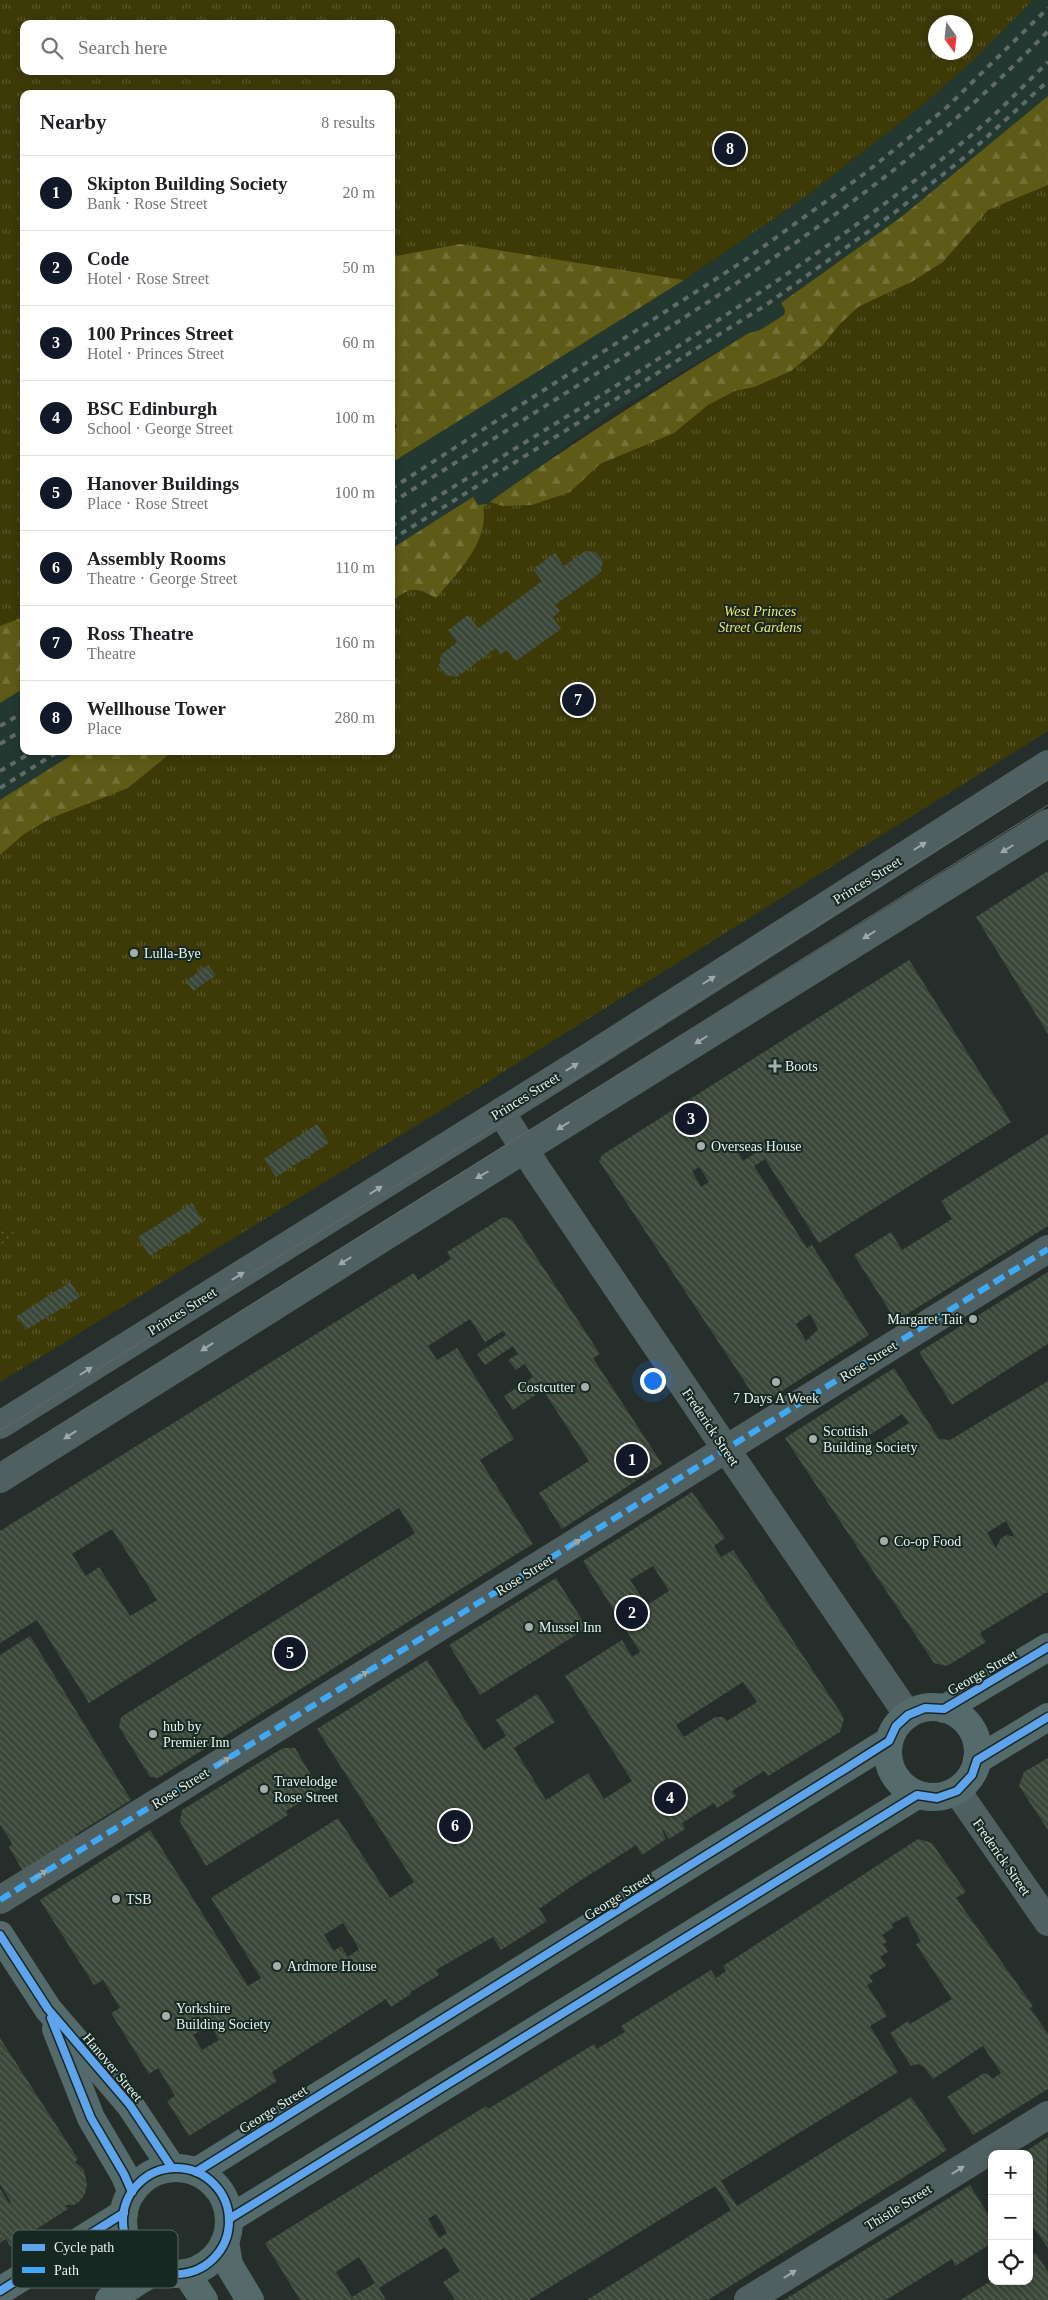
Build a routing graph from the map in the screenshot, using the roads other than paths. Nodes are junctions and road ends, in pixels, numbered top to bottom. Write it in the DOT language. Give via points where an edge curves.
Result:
graph roads {
  1 [pos="1048,764"];
  2 [pos="1048,823"];
  3 [pos="501,1112"];
  4 [pos="524,1150"];
  5 [pos="1048,1249"];
  6 [pos="0,1425"];
  7 [pos="726,1449"];
  8 [pos="0,1480"];
  9 [pos="1048,1647"];
  10 [pos="944,1708"];
  11 [pos="908,1715"];
  12 [pos="1048,1717"];
  13 [pos="889,1741"];
  14 [pos="978,1760"];
  15 [pos="957,1791"];
  16 [pos="917,1795"];
  17 [pos="0,1900"];
  18 [pos="1048,1922"];
  19 [pos="0,1935"];
  20 [pos="48,2009"];
  21 [pos="1048,2115"];
  22 [pos="184,2170"];
  23 [pos="128,2202"];
  24 [pos="88,2230"];
  25 [pos="125,2230"];
  26 [pos="227,2230"];
  27 [pos="178,2273"];
  28 [pos="186,2273"];
  29 [pos="12,2283"];
  30 [pos="128,2288"];
  31 [pos="0,2291"];
  32 [pos="109,2300"];
  33 [pos="204,2300"];
  34 [pos="250,2300"];
  35 [pos="748,2300"];
  3 -- 1 [label="street, Princes Street, one-way"];
  2 -- 4 [label="street, one-way"];
  3 -- 4 [label="street, Frederick Street"];
  6 -- 3 [label="street, Princes Street, one-way"];
  4 -- 7 [label="street, Frederick Street"];
  4 -- 8 [label="street, one-way"];
  5 -- 7 [label="street, Rose Street"];
  7 -- 11 [label="street, Frederick Street"];
  17 -- 7 [label="street, Rose Street, one-way"];
  9 -- 10 [label="street, George Street"];
  10 -- 11 [label="street, George Street" via="925,1708"];
  10 -- 14 [label="street, George Street" via="968,1724 977,1741"];
  11 -- 13 [label="street, George Street" via="896,1726"];
  12 -- 14 [label="street"];
  13 -- 16 [label="street" via="888,1758 892,1774 903,1787"];
  13 -- 22 [label="street, George Street"];
  14 -- 15 [label="street" via="972,1775"];
  15 -- 16 [label="street" via="937,1798"];
  15 -- 18 [label="street, Frederick Street"];
  16 -- 26 [label="street"];
  19 -- 20 [label="street, Hanover Street"];
  20 -- 22 [label="street, Hanover Street"];
  20 -- 23 [label="street, Hanover Street" via="91,2118 124,2174"];
  35 -- 21 [label="street, Thistle Street, one-way"];
  22 -- 23 [label="street, George Street" via="148,2177"];
  22 -- 26 [label="street" via="205,2176 220,2190 226,2204"];
  23 -- 24 [label="street, George Street"];
  23 -- 25 [label="street"];
  26 -- 28 [label="street" via="213,2259"];
  26 -- 34 [label="street" via="229,2265"];
  27 -- 28 [label="street"];
  28 -- 33 [label="street"];
  29 -- 31 [label="street, George Street"];
  30 -- 32 [label="street"];
}
